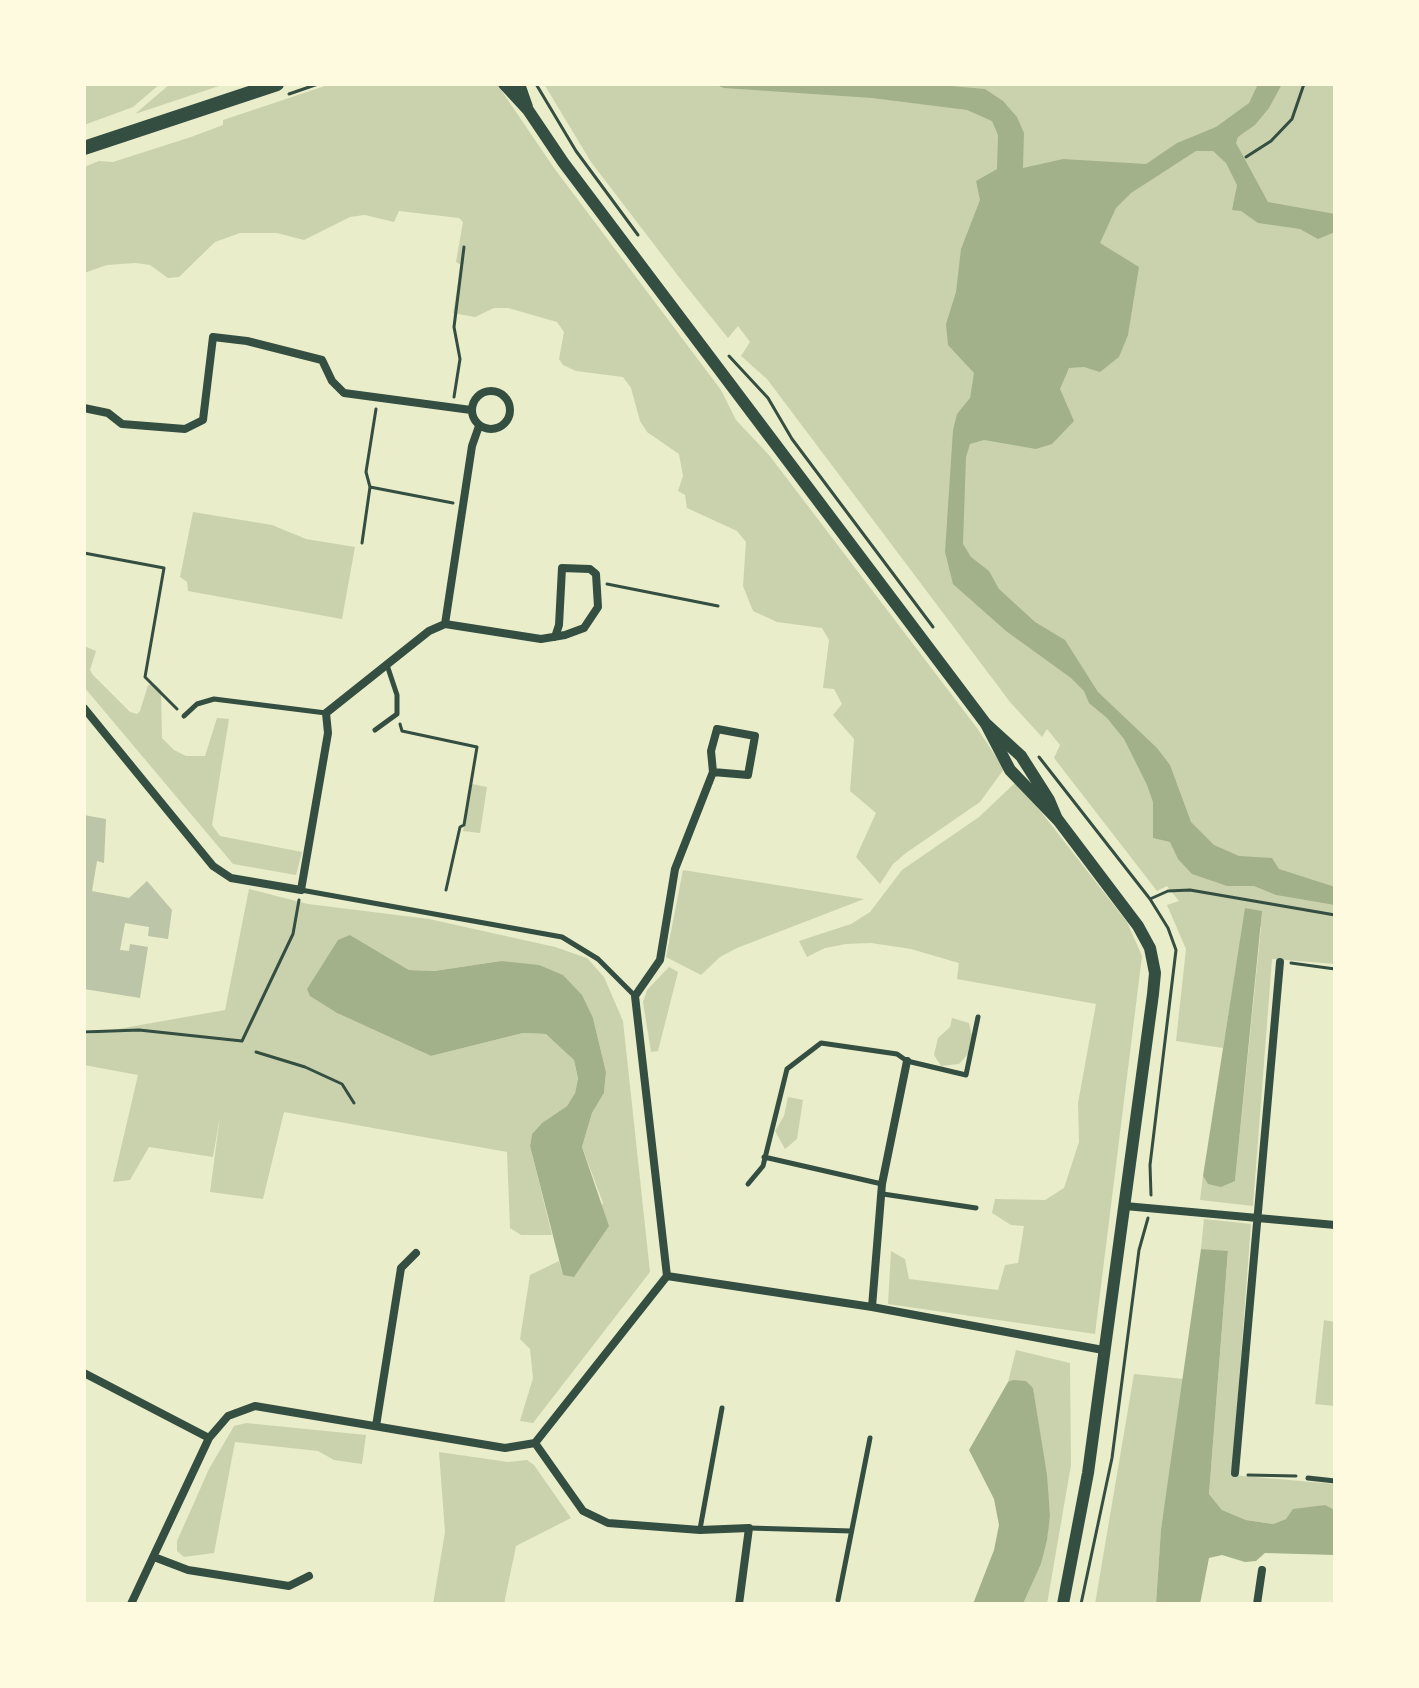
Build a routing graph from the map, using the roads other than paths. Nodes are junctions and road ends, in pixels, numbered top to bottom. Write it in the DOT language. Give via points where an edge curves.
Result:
graph roads {
  1 [pos="277,84"];
  2 [pos="504,84"];
  3 [pos="519,84"];
  4 [pos="528,110"];
  5 [pos="84,148"];
  6 [pos="84,408"];
  7 [pos="471,410"];
  8 [pos="479,426"];
  9 [pos="445,624"];
  10 [pos="555,637"];
  11 [pos="386,664"];
  12 [pos="84,708"];
  13 [pos="326,713"];
  14 [pos="184,716"];
  15 [pos="375,730"];
  16 [pos="713,772"];
  17 [pos="301,890"];
  18 [pos="1280,962"];
  19 [pos="635,996"];
  20 [pos="978,1017"];
  21 [pos="907,1061"];
  22 [pos="764,1157"];
  23 [pos="748,1184"];
  24 [pos="882,1189"];
  25 [pos="1125,1206"];
  26 [pos="976,1208"];
  27 [pos="1257,1218"];
  28 [pos="1335,1225"];
  29 [pos="416,1253"];
  30 [pos="667,1276"];
  31 [pos="872,1307"];
  32 [pos="1103,1350"];
  33 [pos="84,1373"];
  34 [pos="722,1408"];
  35 [pos="376,1426"];
  36 [pos="209,1438"];
  37 [pos="870,1438"];
  38 [pos="535,1443"];
  39 [pos="1235,1473"];
  40 [pos="1308,1478"];
  41 [pos="1335,1481"];
  42 [pos="749,1528"];
  43 [pos="700,1530"];
  44 [pos="851,1531"];
  45 [pos="154,1557"];
  46 [pos="1262,1570"];
  47 [pos="309,1576"];
  48 [pos="838,1600"];
  49 [pos="131,1604"];
  50 [pos="739,1604"];
  51 [pos="1063,1604"];
  52 [pos="1257,1604"];
  1 -- 5 [label="main road"];
  2 -- 4 [label="street"];
  3 -- 4 [label="street"];
  4 -- 25 [label="street" via="986,724 1010,770 1058,820 1138,926 1154,961 1153,994"];
  6 -- 7 [label="street" via="108,413 122,424 185,429 203,420 213,337 322,360 344,393"];
  7 -- 8 [label="street"];
  7 -- 8 [label="street" via="486,390 499,391 509,401 511,414 504,425 492,430"];
  8 -- 9 [label="street"];
  9 -- 10 [label="street"];
  9 -- 11 [label="street"];
  10 -- 10 [label="street" via="584,628 598,607 596,574 590,569 562,568"];
  11 -- 13 [label="street"];
  11 -- 15 [label="lane" via="397,695 397,714"];
  12 -- 17 [label="street" via="213,866 231,878"];
  13 -- 14 [label="lane" via="214,699 197,704"];
  13 -- 17 [label="street" via="328,733"];
  16 -- 16 [label="street" via="717,729 755,736 748,775"];
  16 -- 19 [label="street" via="675,869 660,960"];
  17 -- 19 [label="lane" via="562,937 598,959"];
  18 -- 27 [label="street"];
  19 -- 30 [label="street"];
  20 -- 21 [label="lane" via="966,1075"];
  21 -- 22 [label="lane" via="897,1054 821,1043 787,1069"];
  21 -- 24 [label="street"];
  22 -- 23 [label="lane"];
  22 -- 24 [label="lane"];
  24 -- 26 [label="lane"];
  24 -- 31 [label="street"];
  25 -- 27 [label="street"];
  25 -- 32 [label="street"];
  27 -- 28 [label="street"];
  27 -- 39 [label="street"];
  29 -- 35 [label="street" via="401,1268"];
  30 -- 31 [label="street"];
  30 -- 38 [label="street"];
  31 -- 32 [label="street"];
  32 -- 51 [label="street" via="1088,1473"];
  33 -- 36 [label="street"];
  34 -- 43 [label="lane"];
  35 -- 36 [label="street" via="255,1406 228,1416"];
  35 -- 38 [label="street" via="505,1448"];
  36 -- 45 [label="street"];
  37 -- 44 [label="lane"];
  38 -- 43 [label="street" via="583,1511 608,1523"];
  40 -- 41 [label="lane"];
  42 -- 43 [label="street"];
  42 -- 44 [label="lane"];
  42 -- 50 [label="street"];
  44 -- 48 [label="lane"];
  45 -- 47 [label="street" via="188,1570 289,1586"];
  45 -- 49 [label="street"];
  46 -- 52 [label="street"];
}
